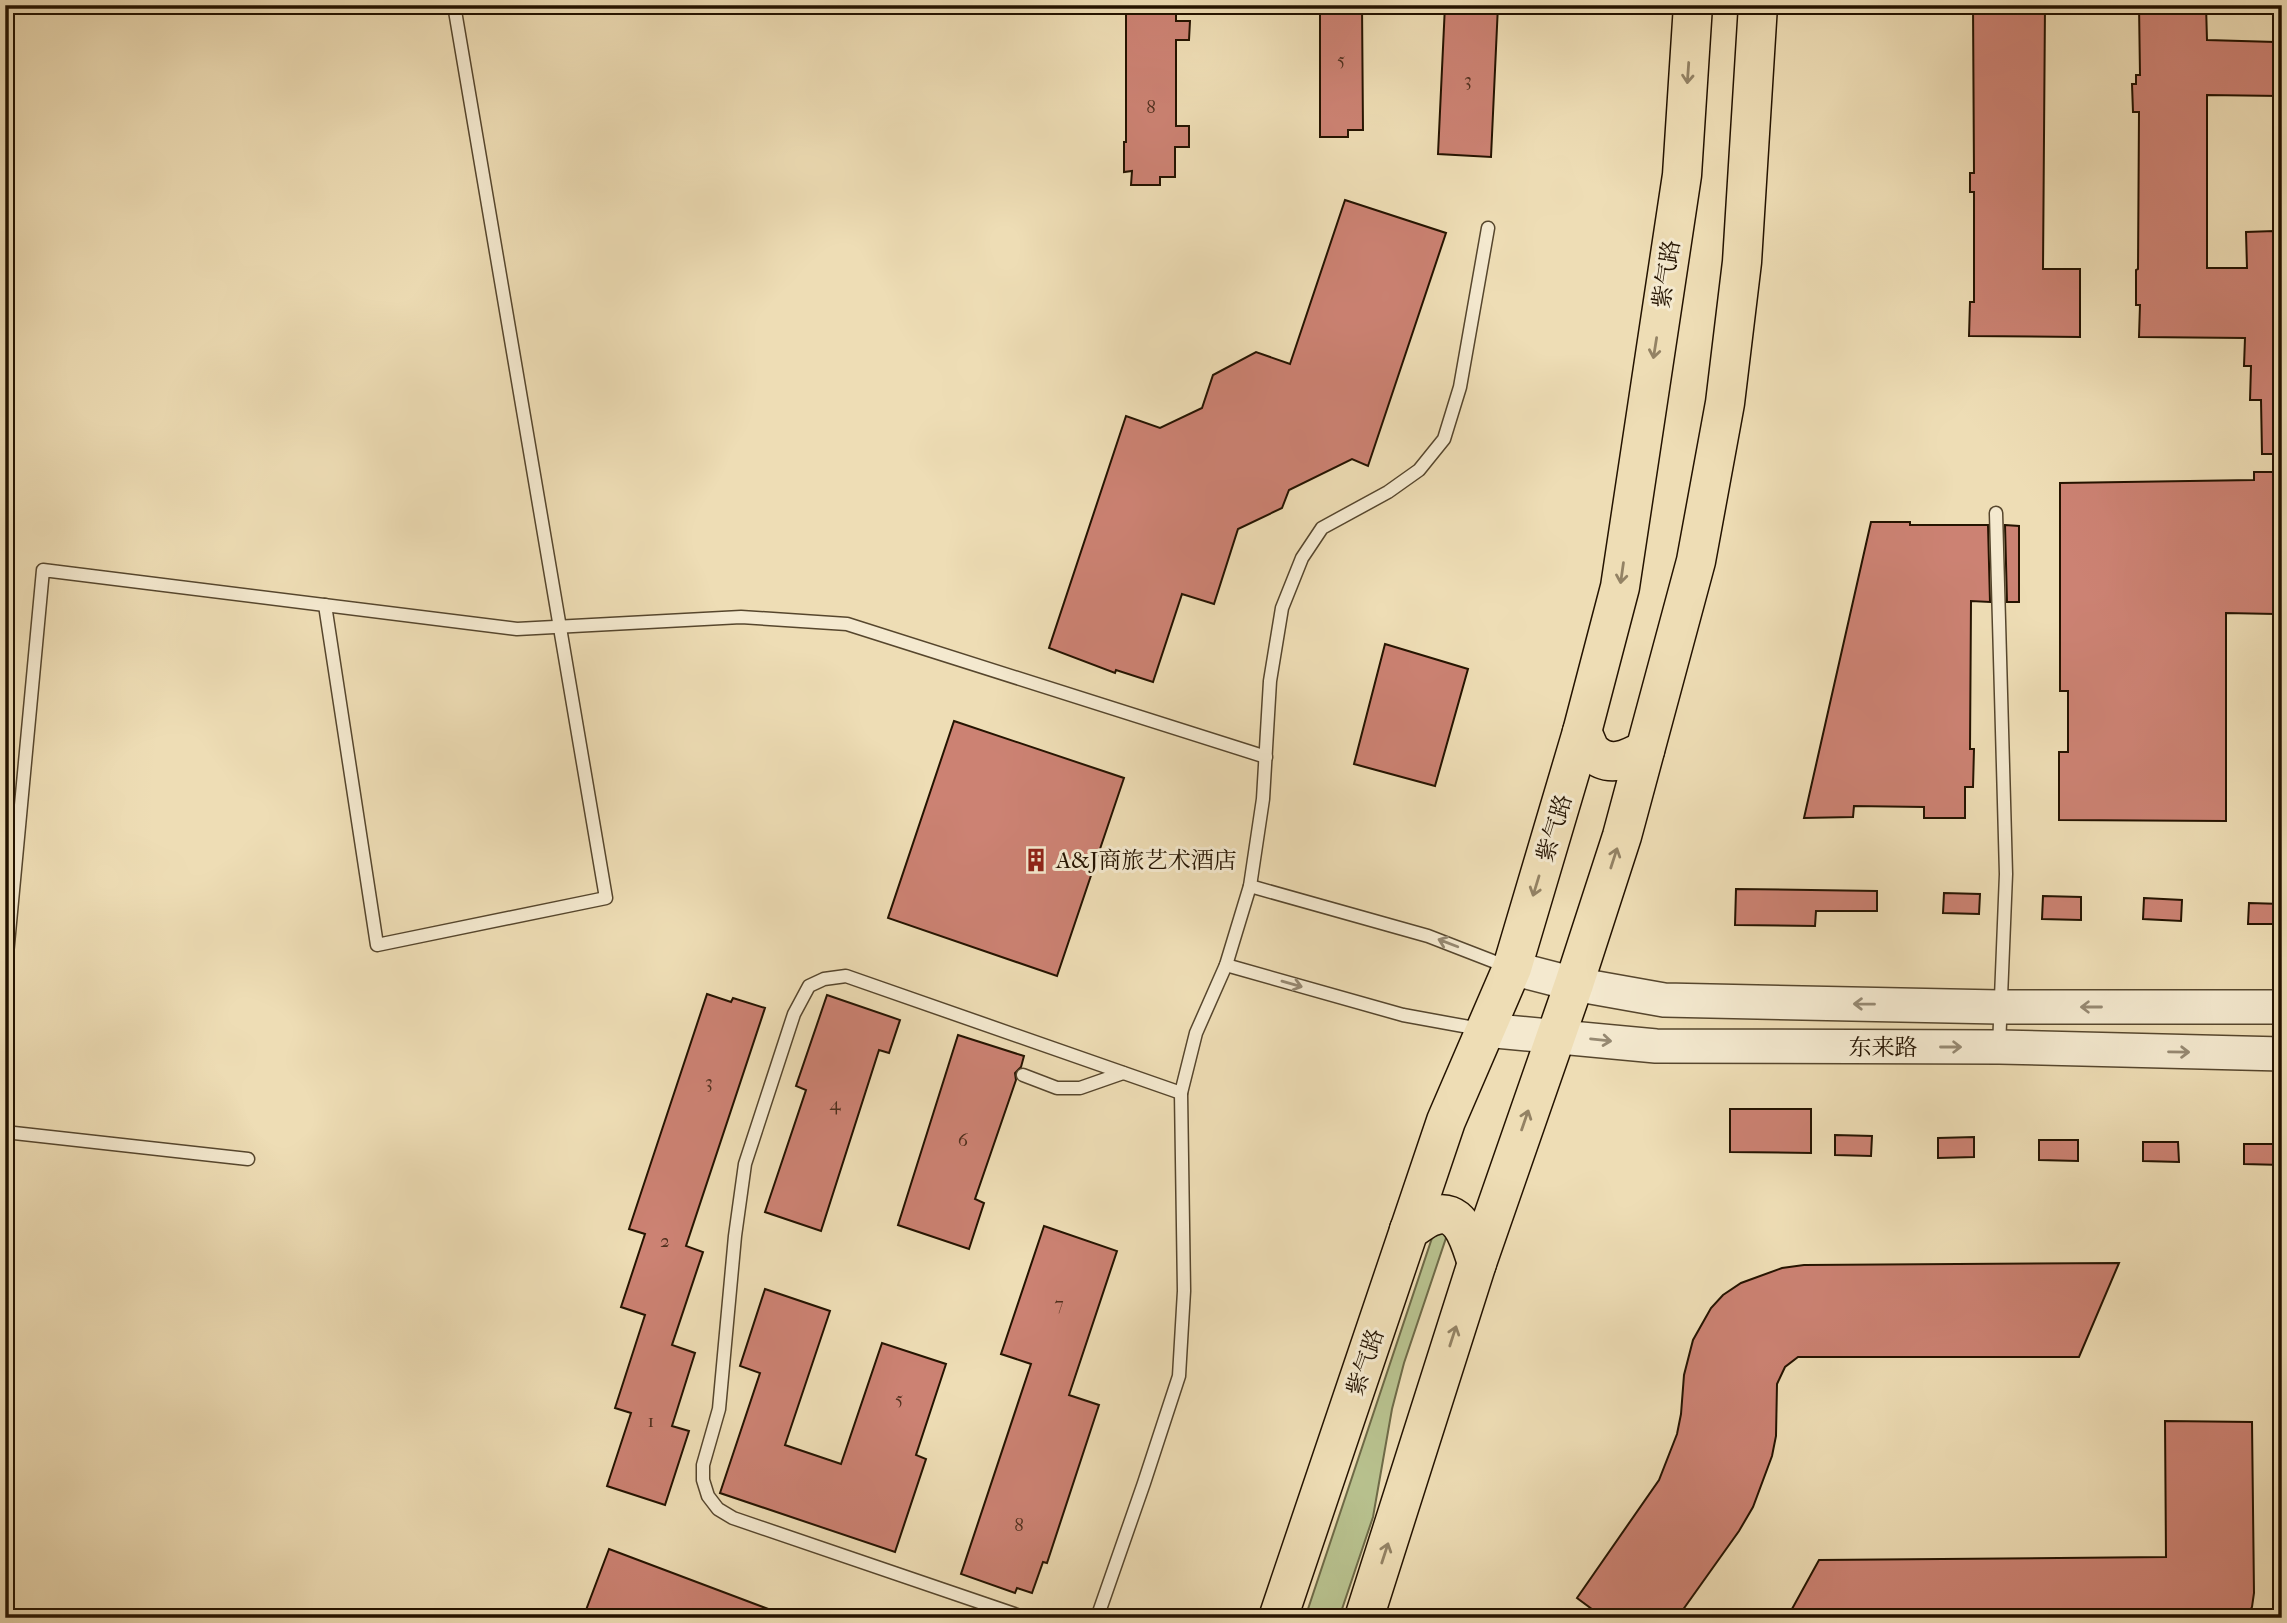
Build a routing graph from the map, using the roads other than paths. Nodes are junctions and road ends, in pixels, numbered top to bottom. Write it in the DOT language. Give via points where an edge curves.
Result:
graph roads {
  1 [pos="454,5"];
  2 [pos="1693,5"];
  3 [pos="1758,5"];
  4 [pos="1488,228"];
  5 [pos="1996,513"];
  6 [pos="325,605"];
  7 [pos="561,627"];
  8 [pos="1582,732"];
  9 [pos="1645,750"];
  10 [pos="1266,757"];
  11 [pos="1250,886"];
  12 [pos="1226,965"];
  13 [pos="1512,968"];
  14 [pos="5,976"];
  15 [pos="1574,984"];
  16 [pos="1999,1007"];
  17 [pos="2282,1007"];
  18 [pos="1485,1030"];
  19 [pos="1555,1036"];
  20 [pos="1999,1047"];
  21 [pos="2282,1055"];
  22 [pos="1123,1073"];
  23 [pos="1023,1075"];
  24 [pos="1181,1093"];
  25 [pos="5,1132"];
  26 [pos="248,1159"];
  27 [pos="1409,1230"];
  28 [pos="1477,1263"];
  29 [pos="1026,1618"];
  30 [pos="1097,1618"];
  31 [pos="1278,1618"];
  32 [pos="1364,1618"];
  1 -- 7 [label="lane"];
  2 -- 8 [label="main road, 紫气路, one-way" via="1682,175 1620,587"];
  3 -- 9 [label="main road" via="1742,262 1725,402 1696,561"];
  4 -- 10 [label="lane" via="1460,387 1444,439 1419,470 1322,528 1302,558 1282,608 1270,681"];
  5 -- 16 [label="lane" via="2006,874"];
  6 -- 7 [label="lane" via="517,628"];
  6 -- 7 [label="lane" via="377,945 606,898"];
  6 -- 14 [label="lane" via="43,570"];
  7 -- 10 [label="lane" via="741,617 847,624"];
  8 -- 9 [label="main road" via="1592,752 1611,762 1625,761"];
  8 -- 13 [label="main road, 紫气路, one-way"];
  15 -- 9 [label="main road, one-way"];
  10 -- 11 [label="lane"];
  11 -- 12 [label="lane"];
  13 -- 11 [label="lane, one-way" via="1428,936"];
  12 -- 18 [label="lane, one-way" via="1403,1015"];
  12 -- 24 [label="lane" via="1196,1033"];
  13 -- 15 [label="street, 东来路"];
  13 -- 18 [label="main road, 紫气路"];
  16 -- 15 [label="street, 东来路, one-way" via="1664,1000"];
  15 -- 19 [label="main road"];
  17 -- 16 [label="street, 东来路, one-way"];
  16 -- 20 [label="lane"];
  18 -- 19 [label="street, 东来路"];
  18 -- 27 [label="main road, 紫气路" via="1446,1121"];
  19 -- 20 [label="street, 东来路, one-way" via="1656,1046"];
  28 -- 19 [label="main road, one-way"];
  20 -- 21 [label="street, 东来路, one-way"];
  22 -- 23 [label="lane" via="1080,1088 1057,1088"];
  22 -- 24 [label="lane"];
  22 -- 29 [label="lane" via="846,976 824,979 809,986 794,1014 745,1164 720,1399 703,1465 708,1496 733,1518"];
  24 -- 30 [label="lane" via="1184,1291 1179,1376"];
  25 -- 26 [label="lane"];
  27 -- 28 [label="main road" via="1434,1215 1451,1216 1466,1229"];
  27 -- 31 [label="main road, 紫气路"];
  32 -- 28 [label="main road, one-way"];
}
